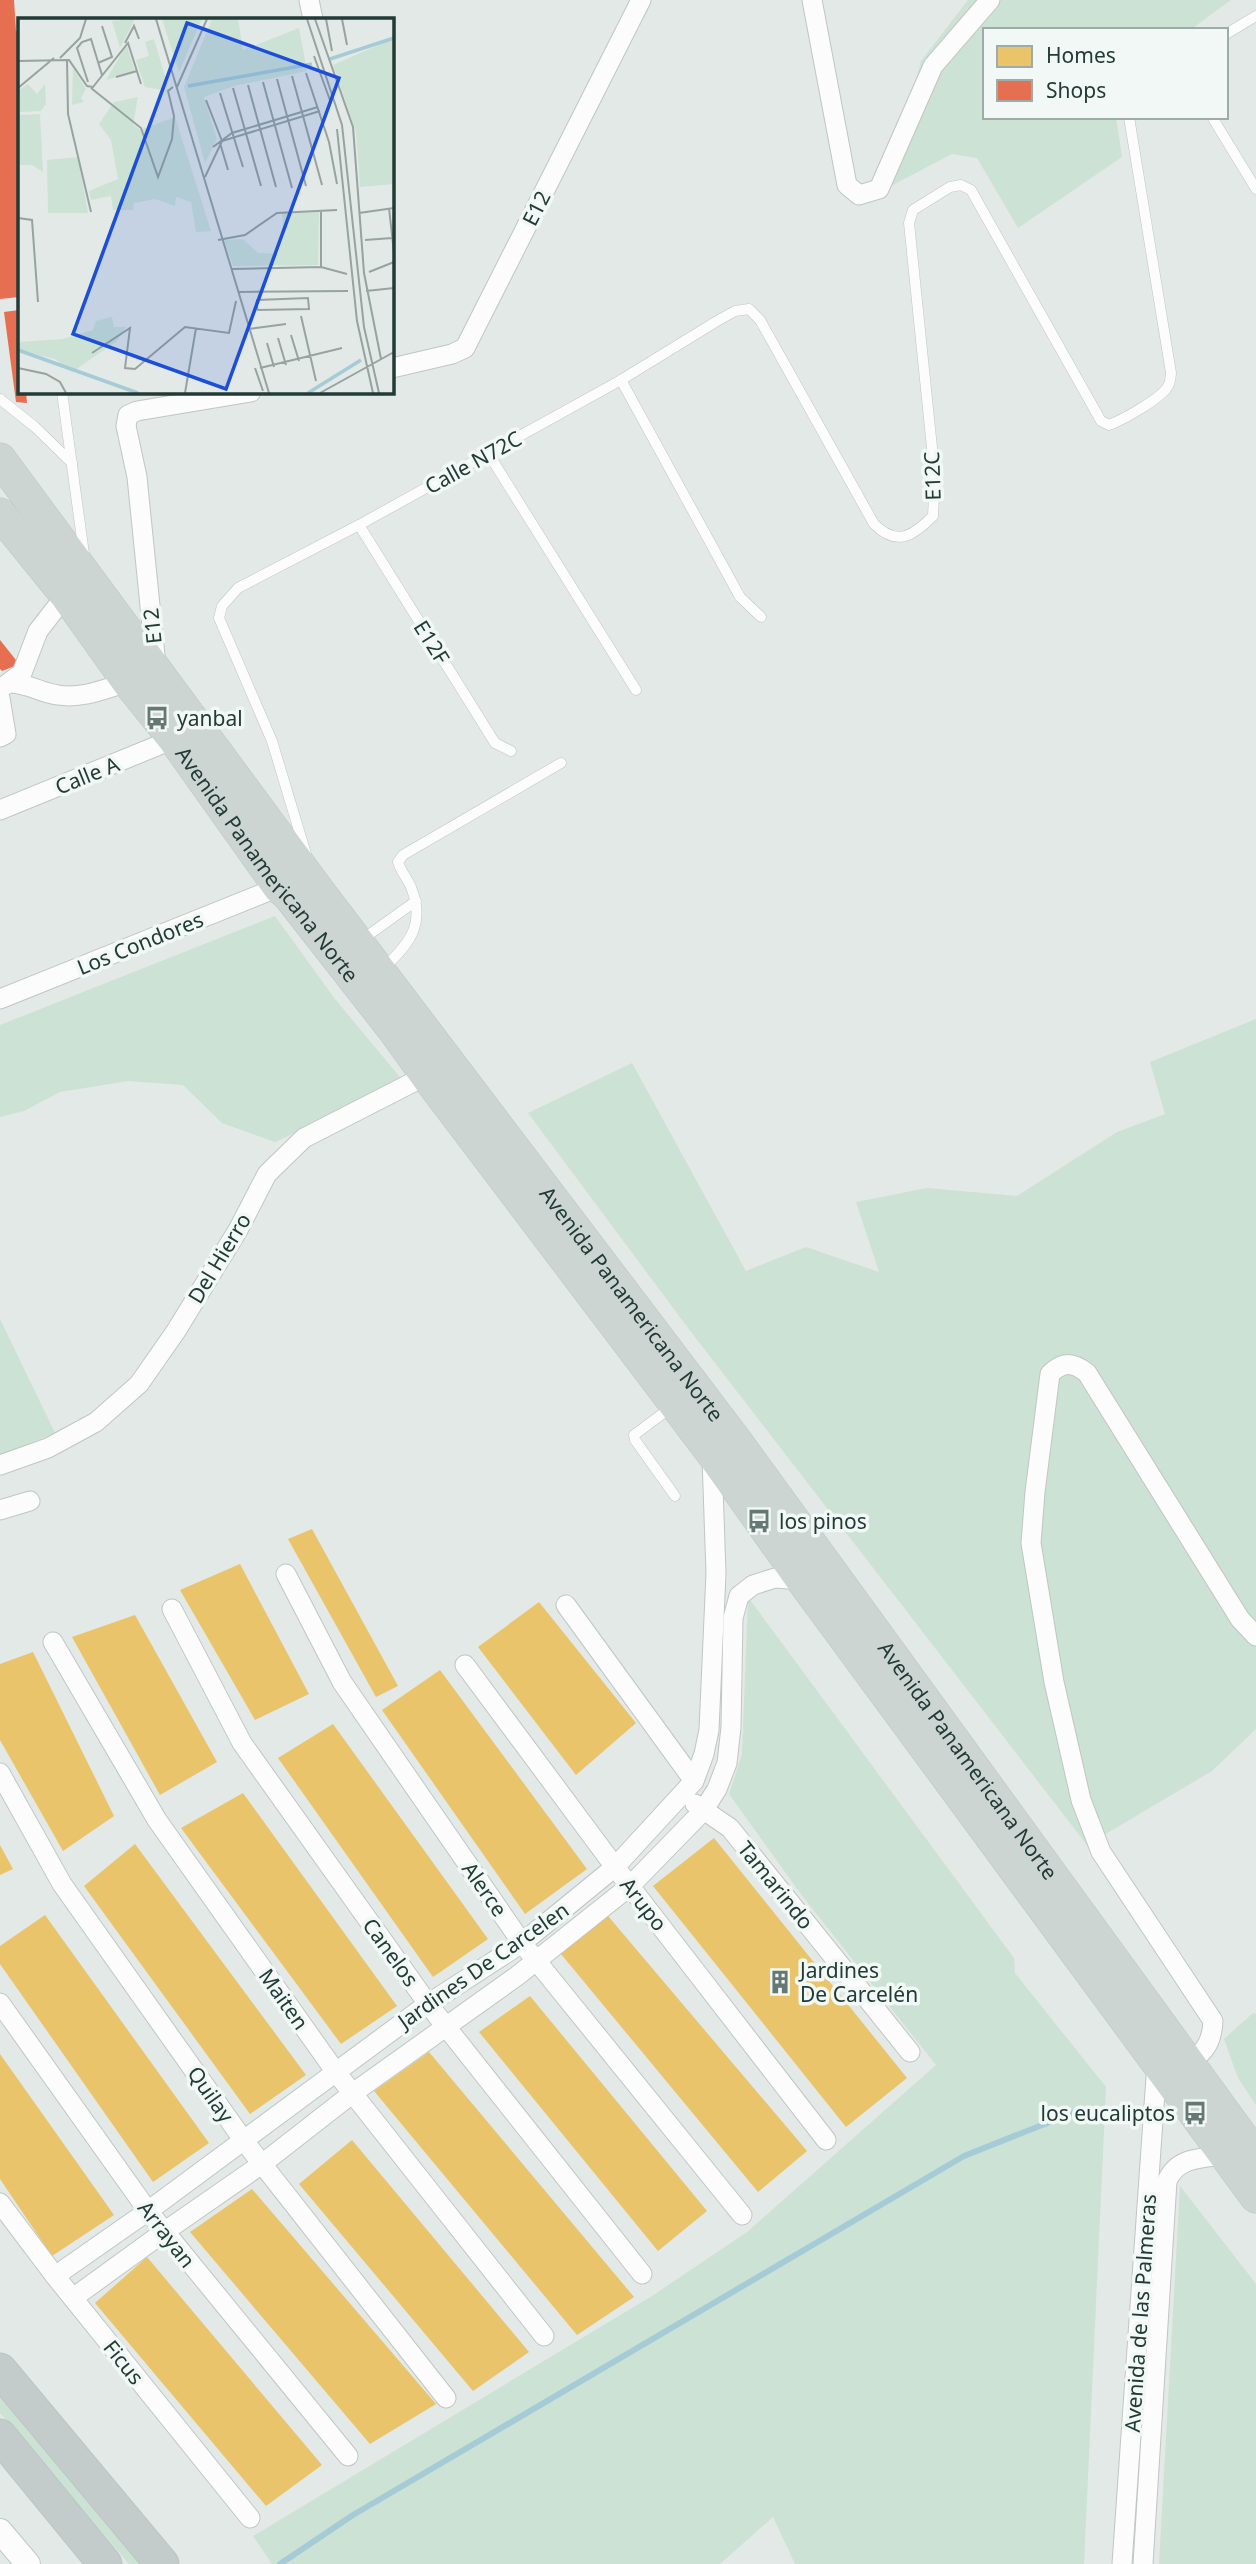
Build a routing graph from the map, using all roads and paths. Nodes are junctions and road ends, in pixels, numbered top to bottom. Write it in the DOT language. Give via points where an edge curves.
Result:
graph roads {
  1 [pos="309,0"];
  2 [pos="641,0"];
  3 [pos="812,0"];
  4 [pos="990,0"];
  5 [pos="1256,16"];
  6 [pos="313,18"];
  7 [pos="1228,33"];
  8 [pos="1129,119"];
  9 [pos="1213,119"];
  10 [pos="1254,183"];
  11 [pos="735,312"];
  12 [pos="394,368"];
  13 [pos="621,380"];
  14 [pos="62,394"];
  15 [pos="238,394"];
  16 [pos="0,399"];
  17 [pos="488,453"];
  18 [pos="0,459"];
  19 [pos="72,463"];
  20 [pos="0,514"];
  21 [pos="359,525"];
  22 [pos="77,585"];
  23 [pos="761,617"];
  24 [pos="142,676"];
  25 [pos="3,690"];
  26 [pos="636,690"];
  27 [pos="0,737"];
  28 [pos="174,739"];
  29 [pos="511,751"];
  30 [pos="561,763"];
  31 [pos="0,810"];
  32 [pos="315,886"];
  33 [pos="279,887"];
  34 [pos="416,901"];
  35 [pos="358,942"];
  36 [pos="380,972"];
  37 [pos="0,999"];
  38 [pos="438,1070"];
  39 [pos="676,1404"];
  40 [pos="712,1452"];
  41 [pos="0,1465"];
  42 [pos="674,1496"];
  43 [pos="30,1501"];
  44 [pos="0,1510"];
  45 [pos="286,1574"];
  46 [pos="802,1580"];
  47 [pos="566,1605"];
  48 [pos="172,1609"];
  49 [pos="1256,1636"];
  50 [pos="53,1642"];
  51 [pos="465,1665"];
  52 [pos="0,1773"];
  53 [pos="689,1788"];
  54 [pos="704,1811"];
  55 [pos="615,1867"];
  56 [pos="630,1886"];
  57 [pos="522,1943"];
  58 [pos="536,1962"];
  59 [pos="0,2003"];
  60 [pos="428,2004"];
  61 [pos="446,2027"];
  62 [pos="910,2052"];
  63 [pos="1157,2062"];
  64 [pos="1189,2063"];
  65 [pos="335,2071"];
  66 [pos="353,2093"];
  67 [pos="826,2140"];
  68 [pos="244,2141"];
  69 [pos="1225,2155"];
  70 [pos="1256,2156"];
  71 [pos="262,2164"];
  72 [pos="1256,2197"];
  73 [pos="0,2203"];
  74 [pos="148,2211"];
  75 [pos="742,2215"];
  76 [pos="164,2232"];
  77 [pos="642,2274"];
  78 [pos="55,2276"];
  79 [pos="73,2298"];
  80 [pos="544,2336"];
  81 [pos="0,2370"];
  82 [pos="446,2398"];
  83 [pos="0,2436"];
  84 [pos="348,2456"];
  85 [pos="250,2518"];
  86 [pos="0,2531"];
  87 [pos="28,2564"];
  88 [pos="105,2564"];
  89 [pos="162,2564"];
  90 [pos="1122,2564"];
  91 [pos="1143,2564"];
  1 -- 6 [label="street"];
  2 -- 12 [label="street, E12" via="465,348"];
  3 -- 4 [label="street" via="847,185 859,195 879,189 933,66"];
  5 -- 7 [label="lane"];
  8 -- 11 [label="lane, E12C" via="1170,384 1118,422 1109,425 1096,416 971,191 961,185 950,187 913,211 909,223 934,477 933,516 917,532 897,538 874,524 760,320 749,309"];
  9 -- 10 [label="lane"];
  11 -- 13 [label="lane, Calle N72C"];
  13 -- 17 [label="lane, Calle N72C"];
  13 -- 23 [label="lane" via="740,597"];
  14 -- 19 [label="lane"];
  15 -- 24 [label="street, E12" via="128,415 126,426 137,477"];
  16 -- 19 [label="lane"];
  17 -- 21 [label="lane, Calle N72C"];
  17 -- 26 [label="lane"];
  18 -- 22 [label="main road, Avenida Panamericana Norte"];
  19 -- 22 [label="lane"];
  20 -- 22 [label="main road, Avenida Panamericana Norte"];
  21 -- 29 [label="lane, E12F" via="495,743"];
  21 -- 32 [label="lane, Calle N72C" via="238,589 222,606 219,618 272,741"];
  22 -- 24 [label="main road, Avenida Panamericana Norte"];
  22 -- 25 [label="street" via="38,631 22,673"];
  24 -- 25 [label="street" via="80,696 56,695 26,684"];
  24 -- 28 [label="main road, Avenida Panamericana Norte"];
  24 -- 32 [label="main road, Avenida Panamericana Norte"];
  25 -- 27 [label="street" via="6,734"];
  28 -- 31 [label="street, Calle A"];
  28 -- 33 [label="main road, Avenida Panamericana Norte"];
  30 -- 34 [label="lane" via="403,855 398,863"];
  32 -- 35 [label="main road, Avenida Panamericana Norte"];
  33 -- 37 [label="street, Los Condores"];
  33 -- 38 [label="main road, Avenida Panamericana Norte" via="370,999"];
  34 -- 35 [label="lane"];
  34 -- 36 [label="lane" via="417,921 411,938"];
  35 -- 36 [label="main road, Avenida Panamericana Norte"];
  36 -- 38 [label="main road, Avenida Panamericana Norte"];
  38 -- 39 [label="main road, Avenida Panamericana Norte"];
  38 -- 41 [label="street, Del Hierro" via="304,1138 267,1174 238,1230 139,1384 96,1422 48,1448"];
  38 -- 64 [label="main road, Avenida Panamericana Norte" via="736,1441"];
  39 -- 40 [label="main road, Avenida Panamericana Norte"];
  39 -- 42 [label="lane" via="634,1435"];
  40 -- 46 [label="main road, Avenida Panamericana Norte"];
  40 -- 53 [label="street, Jardines De Carcelen" via="716,1573 709,1730"];
  43 -- 44 [label="street"];
  45 -- 57 [label="street, Alerce" via="342,1682"];
  46 -- 54 [label="street, Jardines De Carcelen" via="775,1578 738,1596 733,1618 732,1727 727,1763"];
  46 -- 63 [label="main road, Avenida Panamericana Norte"];
  47 -- 53 [label="street, Tamarindo"];
  48 -- 60 [label="street, Canelos" via="242,1743"];
  49 -- 64 [label="street" via="1240,1619 1087,1373 1078,1365 1058,1366 1050,1374 1031,1543 1054,1682 1081,1800 1101,1852 1213,2021 1207,2048"];
  50 -- 65 [label="street, Maiten" via="157,1820"];
  51 -- 55 [label="street, Arupo"];
  52 -- 68 [label="street, Quilay" via="62,1884"];
  53 -- 54 [label="street, Tamarindo"];
  53 -- 55 [label="street, Jardines De Carcelen"];
  54 -- 56 [label="street, Jardines De Carcelen"];
  54 -- 62 [label="street, Tamarindo" via="730,1828"];
  55 -- 56 [label="street, Arupo"];
  55 -- 57 [label="street, Jardines De Carcelen"];
  56 -- 58 [label="street, Jardines De Carcelen"];
  56 -- 67 [label="street, Arupo"];
  57 -- 58 [label="street, Alerce"];
  57 -- 60 [label="street, Jardines De Carcelen"];
  58 -- 61 [label="street, Jardines De Carcelen"];
  58 -- 75 [label="street, Alerce"];
  59 -- 74 [label="street, Arrayan"];
  60 -- 61 [label="street, Canelos"];
  60 -- 65 [label="street, Jardines De Carcelen"];
  61 -- 66 [label="street, Jardines De Carcelen"];
  61 -- 77 [label="street, Canelos"];
  63 -- 69 [label="main road, Avenida Panamericana Norte"];
  63 -- 90 [label="street, Avenida de las Palmeras"];
  64 -- 70 [label="main road, Avenida Panamericana Norte"];
  65 -- 66 [label="street, Maiten"];
  65 -- 68 [label="street, Jardines De Carcelen"];
  66 -- 71 [label="street, Jardines De Carcelen"];
  66 -- 80 [label="street, Maiten"];
  68 -- 71 [label="street, Quilay"];
  68 -- 74 [label="street, Jardines De Carcelen"];
  69 -- 72 [label="main road, Avenida Panamericana Norte"];
  69 -- 91 [label="street, Avenida de las Palmeras" via="1182,2163 1167,2181"];
  71 -- 76 [label="street, Jardines De Carcelen"];
  71 -- 82 [label="street, Quilay"];
  73 -- 78 [label="street, Ficus"];
  74 -- 76 [label="street, Arrayan"];
  74 -- 78 [label="street, Jardines De Carcelen"];
  76 -- 79 [label="street, Jardines De Carcelen"];
  76 -- 84 [label="street, Arrayan"];
  78 -- 79 [label="street, Ficus"];
  79 -- 85 [label="street, Ficus"];
  81 -- 89 [label="highway"];
  83 -- 88 [label="highway"];
  86 -- 87 [label="street"];
}
